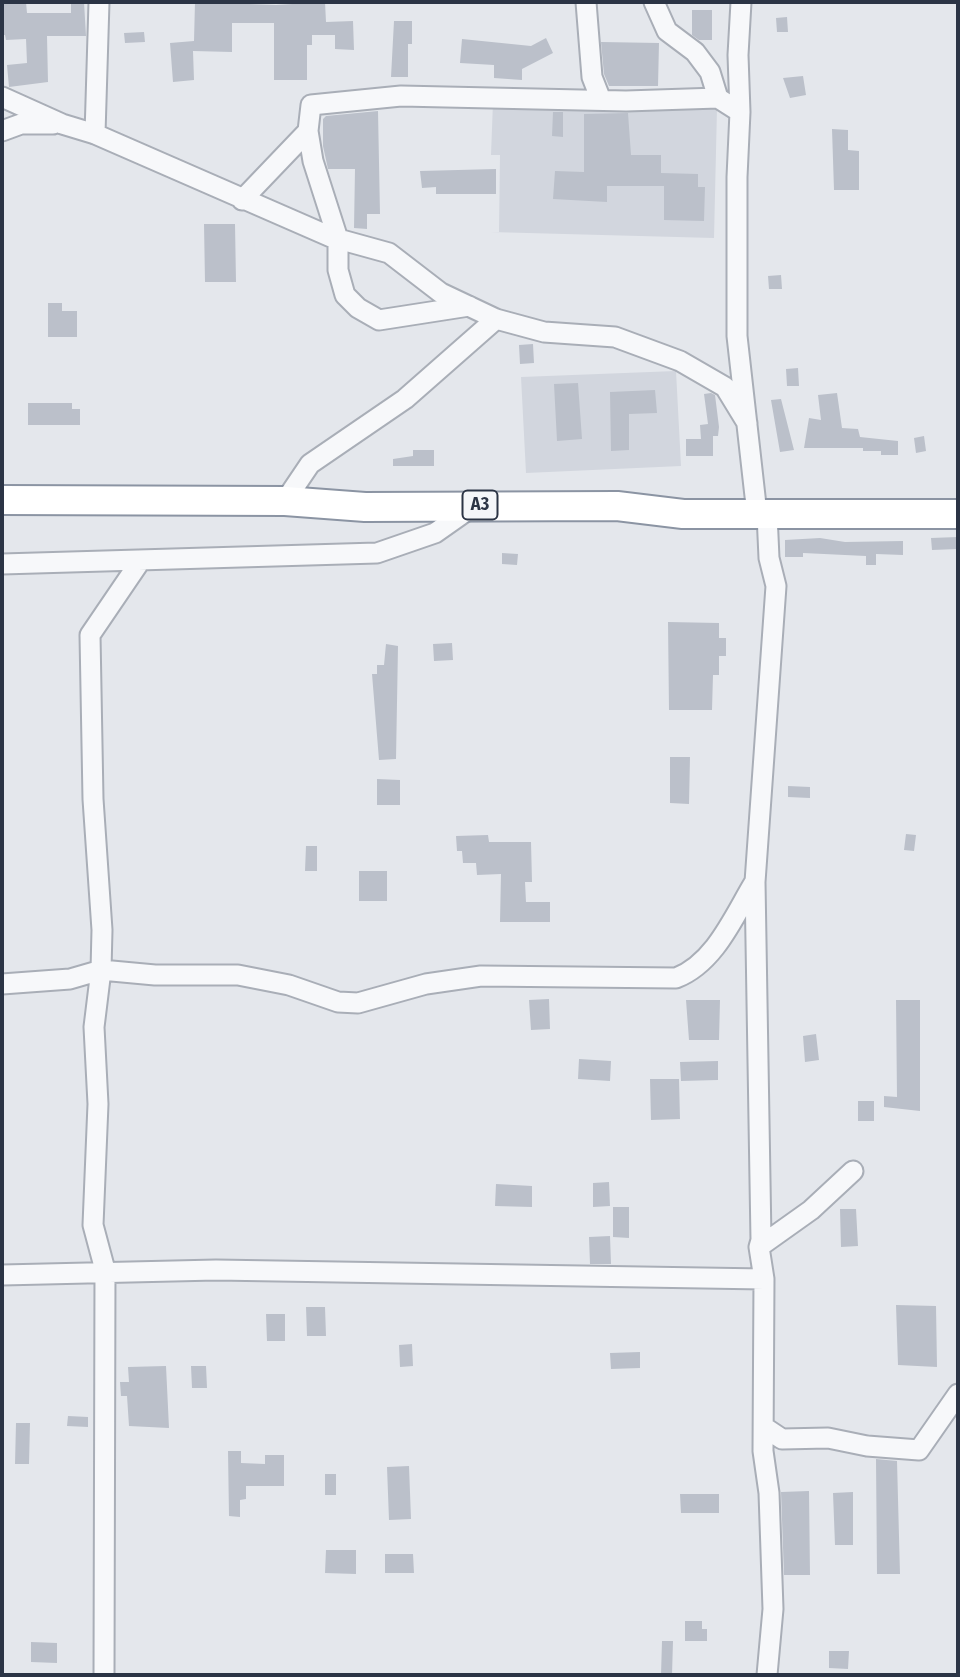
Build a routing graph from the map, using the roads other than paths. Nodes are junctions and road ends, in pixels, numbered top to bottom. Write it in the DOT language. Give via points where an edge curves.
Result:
graph roads {
  1 [pos="99,2"];
  2 [pos="586,2"];
  3 [pos="654,2"];
  4 [pos="741,2"];
  5 [pos="2,96"];
  6 [pos="718,98"];
  7 [pos="601,100"];
  8 [pos="740,112"];
  9 [pos="62,124"];
  10 [pos="2,131"];
  11 [pos="308,131"];
  12 [pos="95,134"];
  13 [pos="242,200"];
  14 [pos="338,239"];
  15 [pos="469,306"];
  16 [pos="496,320"];
  17 [pos="747,423"];
  18 [pos="2,500"];
  19 [pos="285,501"];
  20 [pos="474,505"];
  21 [pos="762,514"];
  22 [pos="958,514"];
  23 [pos="141,559"];
  24 [pos="2,564"];
  25 [pos="755,882"];
  26 [pos="101,970"];
  27 [pos="2,984"];
  28 [pos="853,1171"];
  29 [pos="759,1247"];
  30 [pos="105,1270"];
  31 [pos="2,1275"];
  32 [pos="764,1279"];
  33 [pos="958,1394"];
  34 [pos="764,1427"];
  35 [pos="104,1675"];
  36 [pos="767,1675"];
  1 -- 12 [label="street"];
  2 -- 7 [label="street" via="592,77"];
  3 -- 6 [label="street" via="667,31 695,52 710,72"];
  4 -- 8 [label="street"];
  5 -- 9 [label="street"];
  6 -- 7 [label="street"];
  6 -- 8 [label="street"];
  7 -- 11 [label="street" via="370,97 311,105"];
  8 -- 17 [label="street" via="737,336"];
  9 -- 10 [label="street" via="21,124"];
  9 -- 12 [label="street"];
  11 -- 13 [label="street"];
  11 -- 14 [label="street"];
  12 -- 13 [label="street"];
  13 -- 14 [label="street"];
  14 -- 15 [label="street" via="389,253 441,293"];
  14 -- 15 [label="street" via="338,270 345,295 379,320"];
  15 -- 16 [label="street"];
  16 -- 17 [label="street" via="544,332 615,337 680,360 725,387"];
  16 -- 19 [label="street" via="405,399 310,464"];
  17 -- 21 [label="street"];
  18 -- 19 [label="highway, A3"];
  19 -- 20 [label="highway, A3" via="365,507"];
  20 -- 21 [label="highway, A3"];
  20 -- 23 [label="street" via="435,533 377,553"];
  21 -- 22 [label="highway, A3"];
  21 -- 25 [label="street" via="776,586"];
  23 -- 24 [label="street"];
  23 -- 26 [label="street" via="90,635"];
  25 -- 26 [label="street" via="721,939 691,972 677,978 481,976 426,984 358,1003 338,1002 289,985 238,975"];
  25 -- 29 [label="street"];
  26 -- 27 [label="street" via="70,979"];
  26 -- 30 [label="street" via="94,1027 98,1104 93,1225"];
  28 -- 29 [label="street" via="811,1210"];
  29 -- 32 [label="street"];
  30 -- 31 [label="street"];
  30 -- 32 [label="street"];
  30 -- 35 [label="street"];
  32 -- 34 [label="street"];
  33 -- 34 [label="street" via="919,1450 828,1438 782,1439"];
  34 -- 36 [label="street" via="773,1609"];
}
